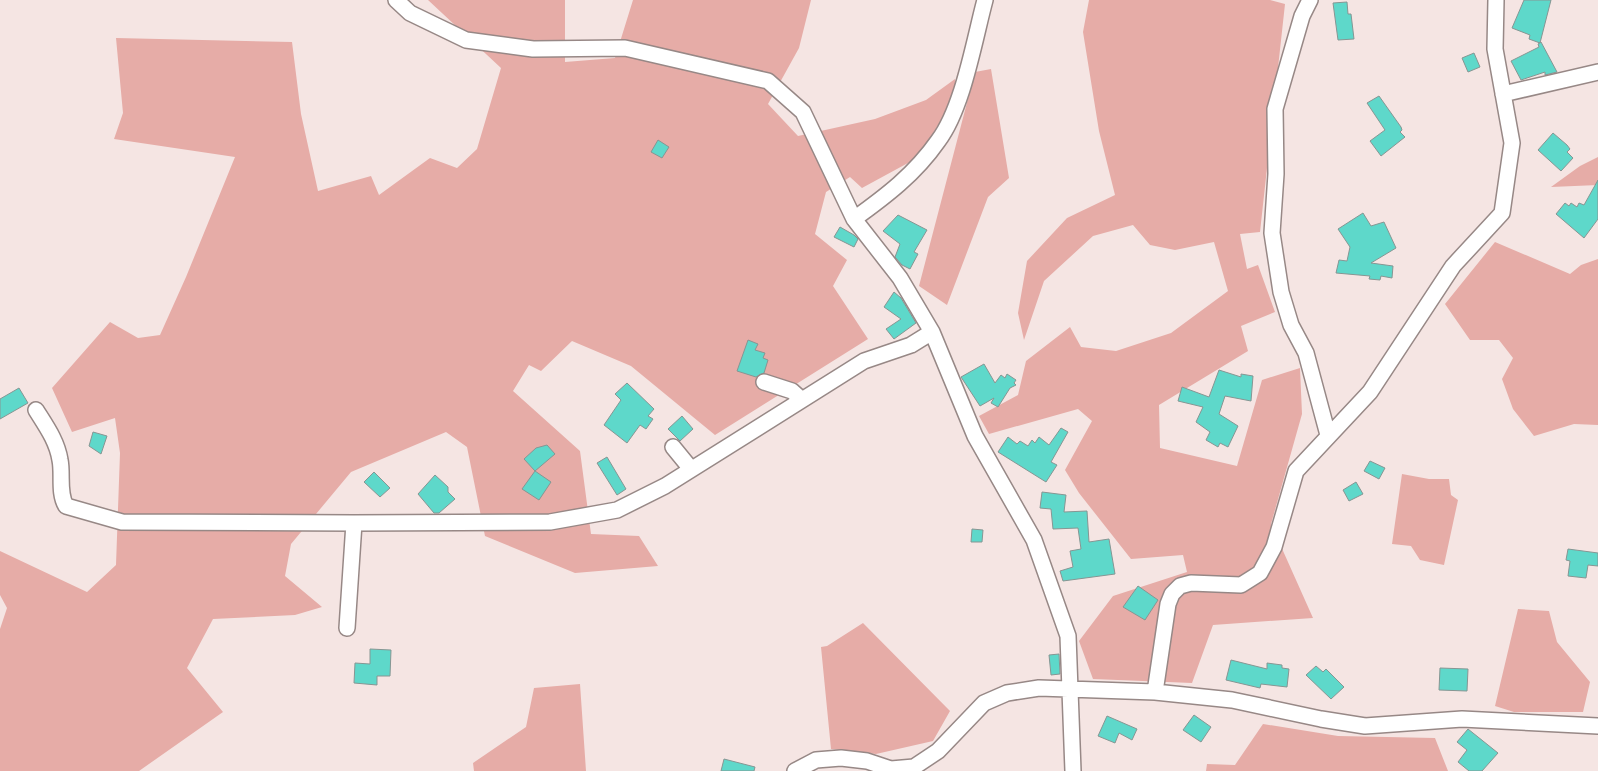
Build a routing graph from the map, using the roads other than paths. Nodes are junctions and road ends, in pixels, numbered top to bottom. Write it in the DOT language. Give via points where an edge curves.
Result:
graph roads {
  1 [pos="396,0"];
  2 [pos="985,0"];
  3 [pos="1310,0"];
  4 [pos="1496,0"];
  5 [pos="1598,72"];
  6 [pos="1503,94"];
  7 [pos="854,219"];
  8 [pos="932,332"];
  9 [pos="764,382"];
  10 [pos="802,400"];
  11 [pos="36,410"];
  12 [pos="1328,434"];
  13 [pos="672,447"];
  14 [pos="691,469"];
  15 [pos="354,523"];
  16 [pos="347,628"];
  17 [pos="1069,688"];
  18 [pos="1155,692"];
  19 [pos="1598,726"];
  20 [pos="795,771"];
  21 [pos="1073,771"];
  1 -- 7 [label="street" via="410,13 466,40 533,49 625,48 768,82 803,112"];
  2 -- 7 [label="street" via="954,109 939,140 902,183"];
  3 -- 12 [label="street" via="1302,16 1275,109 1276,174 1272,233 1281,292 1291,325 1310,362"];
  4 -- 6 [label="street" via="1495,49"];
  5 -- 6 [label="street"];
  6 -- 12 [label="street" via="1512,143 1502,213 1453,266 1370,392"];
  7 -- 8 [label="street" via="900,278"];
  8 -- 10 [label="street" via="911,345 864,360"];
  8 -- 17 [label="street" via="975,436 1034,540 1068,636"];
  9 -- 10 [label="street" via="792,391"];
  10 -- 14 [label="street"];
  11 -- 15 [label="street" via="58,452 66,506 122,522"];
  12 -- 18 [label="street" via="1296,471 1274,546 1260,573 1241,585 1191,584 1180,586 1172,594"];
  13 -- 14 [label="street"];
  14 -- 15 [label="street" via="617,510 550,522"];
  15 -- 16 [label="street"];
  17 -- 18 [label="street"];
  17 -- 20 [label="street" via="1007,693 984,703 938,751 914,766 891,769 867,761 841,758 816,760"];
  17 -- 21 [label="street"];
  18 -- 19 [label="street" via="1232,700 1365,726 1462,719"];
}
